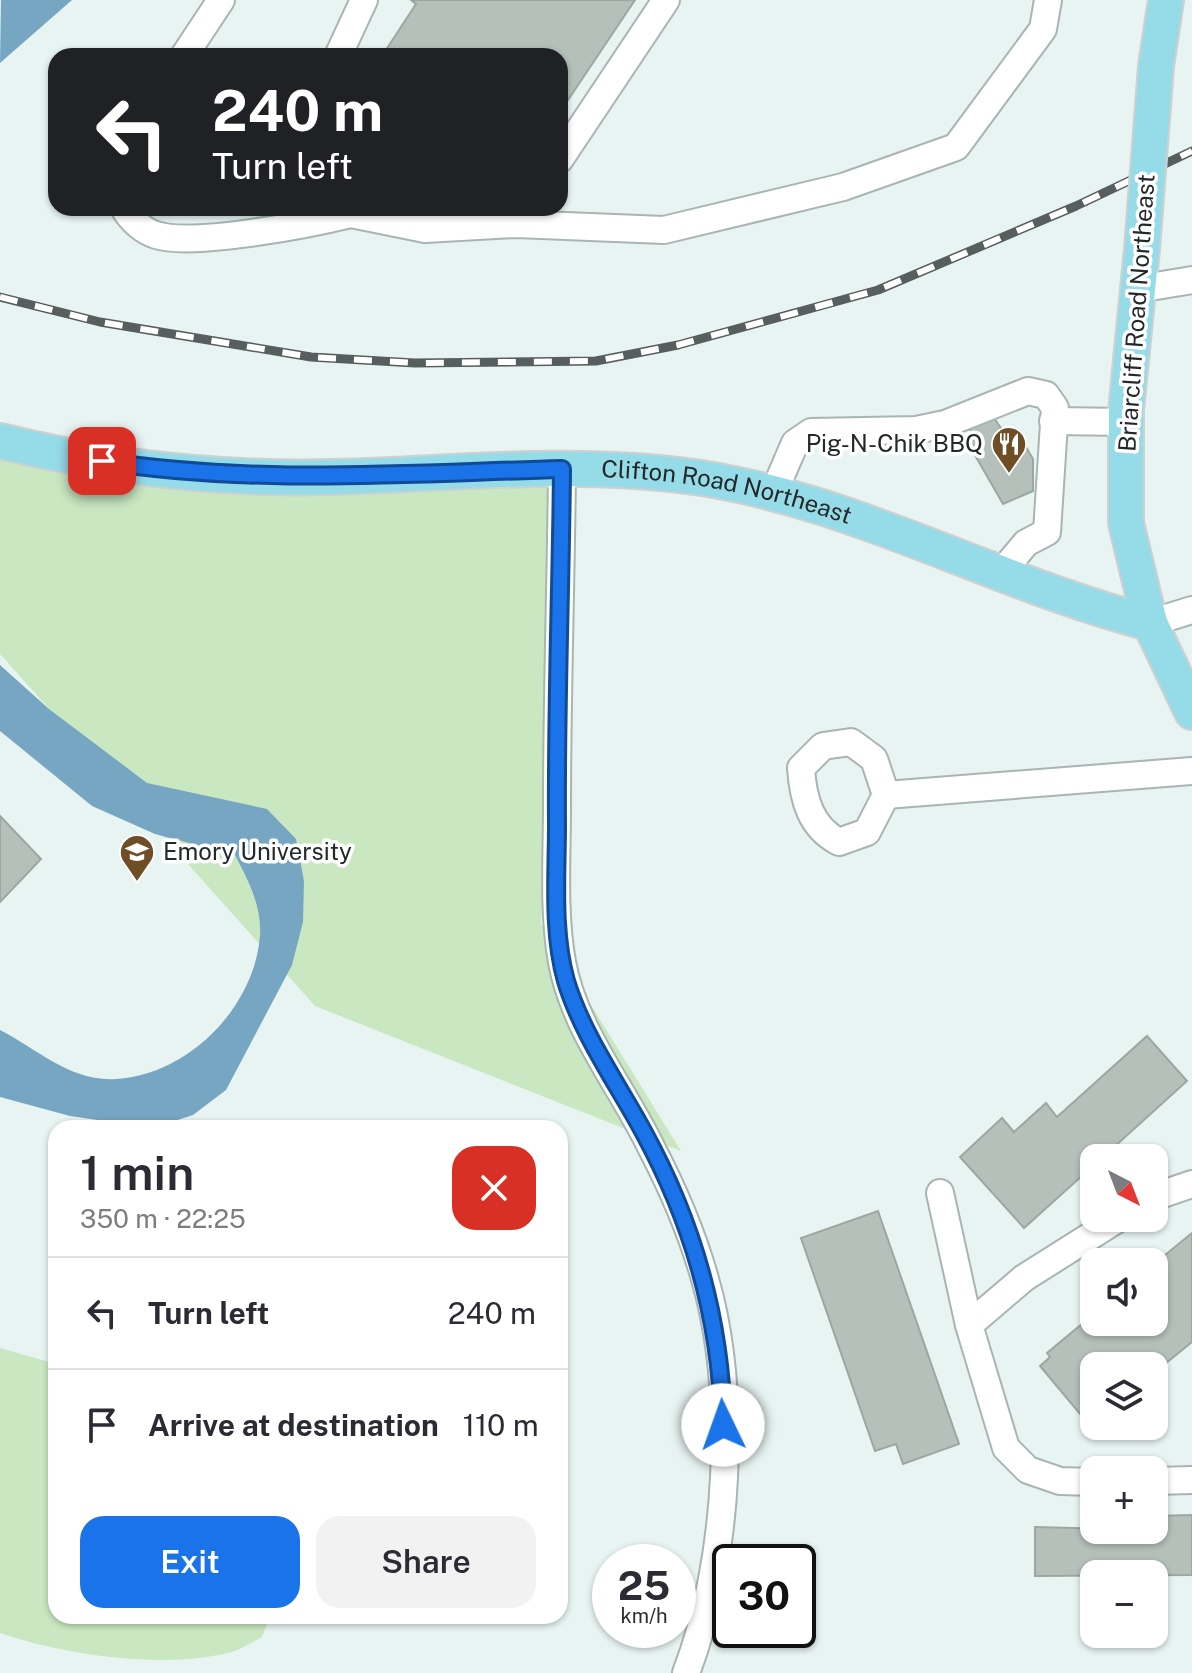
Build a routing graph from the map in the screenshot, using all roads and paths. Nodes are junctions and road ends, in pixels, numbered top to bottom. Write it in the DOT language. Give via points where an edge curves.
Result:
graph roads {
  1 [pos="221,0"];
  2 [pos="364,0"];
  3 [pos="666,0"];
  4 [pos="1048,0"];
  5 [pos="1166,0"];
  6 [pos="189,48"];
  7 [pos="342,48"];
  8 [pos="568,147"];
  9 [pos="130,216"];
  10 [pos="332,216"];
  11 [pos="369,216"];
  12 [pos="522,216"];
  13 [pos="1192,280"];
  14 [pos="1138,289"];
  15 [pos="1053,421"];
  16 [pos="1126,422"];
  17 [pos="0,441"];
  18 [pos="562,469"];
  19 [pos="773,494"];
  20 [pos="1000,574"];
  21 [pos="1192,610"];
  22 [pos="1150,623"];
  23 [pos="1192,712"];
  24 [pos="1192,771"];
  25 [pos="886,795"];
  26 [pos="1192,1184"];
  27 [pos="1168,1192"];
  28 [pos="940,1193"];
  29 [pos="1097,1232"];
  30 [pos="969,1325"];
  31 [pos="1192,1480"];
  32 [pos="1168,1481"];
  33 [pos="1080,1482"];
  34 [pos="686,1673"];
  1 -- 6 [label="street"];
  2 -- 7 [label="street"];
  3 -- 8 [label="street"];
  4 -- 12 [label="street" via="1043,29 956,147 843,187 664,230"];
  5 -- 14 [label="main road, Briarcliff Road Northeast, bridge"];
  9 -- 10 [label="street" via="155,235 182,238 301,226"];
  11 -- 12 [label="street" via="425,229"];
  13 -- 14 [label="street"];
  14 -- 16 [label="main road, Briarcliff Road Northeast"];
  15 -- 16 [label="street"];
  15 -- 19 [label="street" via="1055,408 1046,395 1028,391 916,430 811,432 795,443"];
  15 -- 20 [label="street" via="1047,532 1026,543"];
  16 -- 22 [label="main road, Briarcliff Road Northeast" via="1126,523"];
  17 -- 18 [label="main road, Clifton Road Northeast" via="130,466 247,477"];
  18 -- 19 [label="main road, Clifton Road Northeast" via="679,475"];
  18 -- 34 [label="street" via="557,693 562,960 579,1014 650,1143 683,1216 705,1279 717,1337 723,1497 712,1579"];
  19 -- 20 [label="main road, Clifton Road Northeast"];
  20 -- 22 [label="main road, Clifton Road Northeast"];
  21 -- 22 [label="street"];
  22 -- 23 [label="main road, Briarcliff Road Northeast"];
  24 -- 25 [label="street"];
  26 -- 27 [label="street"];
  28 -- 30 [label="street"];
  29 -- 30 [label="street" via="1024,1278"];
  30 -- 33 [label="street" via="1006,1448 1028,1470"];
  31 -- 32 [label="street"];
}
